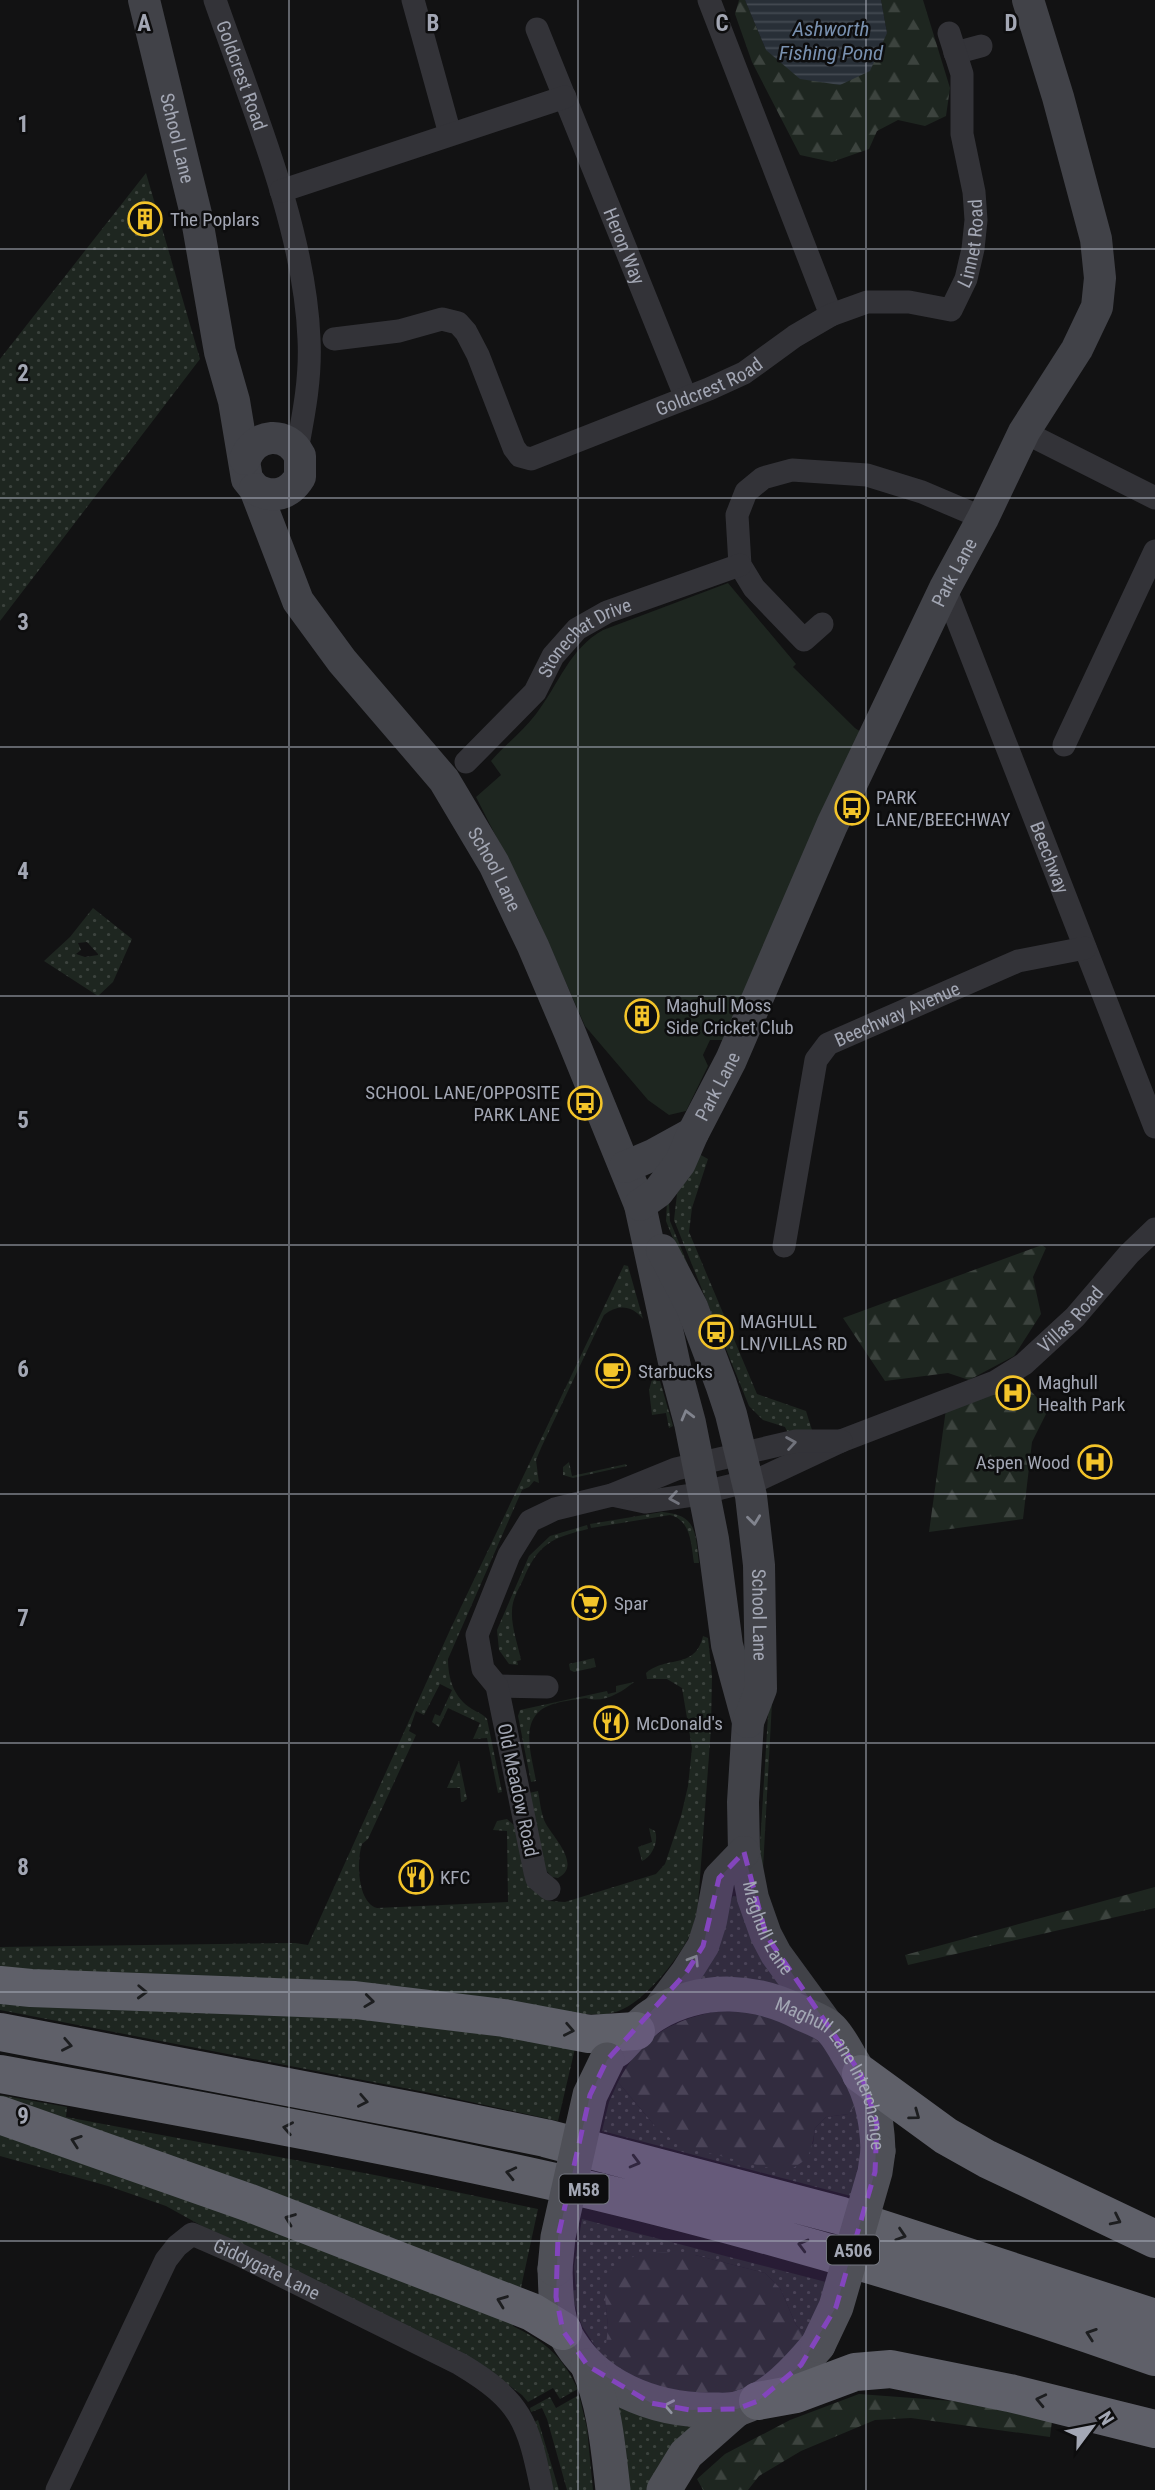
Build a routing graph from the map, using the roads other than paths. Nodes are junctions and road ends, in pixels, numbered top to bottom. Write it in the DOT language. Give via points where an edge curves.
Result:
graph roads {
  1 [pos="144,0"];
  2 [pos="215,0"];
  3 [pos="413,0"];
  4 [pos="709,0"];
  5 [pos="1028,0"];
  6 [pos="537,29"];
  7 [pos="981,46"];
  8 [pos="565,97"];
  9 [pos="450,134"];
  10 [pos="281,191"];
  11 [pos="831,315"];
  12 [pos="334,339"];
  13 [pos="686,398"];
  14 [pos="234,401"];
  15 [pos="1024,432"];
  16 [pos="281,442"];
  17 [pos="244,459"];
  18 [pos="255,489"];
  19 [pos="287,492"];
  20 [pos="1155,498"];
  21 [pos="983,518"];
  22 [pos="1155,551"];
  23 [pos="282,561"];
  24 [pos="740,565"];
  25 [pos="945,588"];
  26 [pos="822,624"];
  27 [pos="1064,745"];
  28 [pos="466,762"];
  29 [pos="1085,948"];
  30 [pos="1155,1127"];
  31 [pos="693,1133"];
  32 [pos="625,1167"];
  33 [pos="643,1211"];
  34 [pos="1155,1229"];
  35 [pos="784,1246"];
  36 [pos="668,1262"];
  37 [pos="703,1473"];
  38 [pos="741,1474"];
  39 [pos="734,1671"];
  40 [pos="497,1686"];
  41 [pos="547,1687"];
  42 [pos="748,1722"];
  43 [pos="744,1852"];
  44 [pos="549,1889"];
  45 [pos="0,1985"];
  46 [pos="645,2023"];
  47 [pos="830,2028"];
  48 [pos="0,2032"];
  49 [pos="0,2074"];
  50 [pos="861,2074"];
  51 [pos="0,2115"];
  52 [pos="1155,2239"];
  53 [pos="1155,2318"];
  54 [pos="563,2331"];
  55 [pos="1155,2357"];
  56 [pos="589,2366"];
  57 [pos="748,2405"];
  58 [pos="1155,2429"];
  59 [pos="57,2490"];
  60 [pos="542,2490"];
  61 [pos="613,2490"];
  62 [pos="664,2490"];
  1 -- 14 [label="street, School Lane" via="196,214 220,352"];
  2 -- 10 [label="street, Goldcrest Road"];
  3 -- 9 [label="street"];
  4 -- 11 [label="street"];
  5 -- 15 [label="street, Park Lane" via="1091,219 1100,278 1089,327"];
  6 -- 8 [label="street, Heron Way"];
  7 -- 11 [label="street, Linnet Road" via="952,43 962,74 962,134 976,220 966,279 951,310 909,302 867,302"];
  8 -- 9 [label="street"];
  8 -- 13 [label="street, Heron Way"];
  9 -- 10 [label="street"];
  10 -- 16 [label="street, Goldcrest Road" via="305,291 309,339 307,398"];
  11 -- 13 [label="street, Goldcrest Road" via="744,373"];
  12 -- 13 [label="street, Goldcrest Road" via="399,331 442,319 458,323 478,355 514,448 526,458 537,458"];
  14 -- 16 [label="street, School Lane"];
  14 -- 17 [label="street, School Lane"];
  15 -- 20 [label="street"];
  15 -- 21 [label="street, Park Lane"];
  16 -- 17 [label="street" via="254,444"];
  16 -- 19 [label="street, School Lane" via="302,466 300,477"];
  17 -- 18 [label="street, School Lane" via="247,479"];
  18 -- 19 [label="street" via="270,495"];
  18 -- 23 [label="street, School Lane"];
  19 -- 23 [label="street, School Lane"];
  21 -- 24 [label="street" via="867,475 782,471 754,484 741,503 736,528"];
  21 -- 25 [label="street, Park Lane"];
  22 -- 27 [label="street"];
  23 -- 32 [label="street, School Lane" via="298,601 465,811 533,946"];
  24 -- 26 [label="street" via="754,588 804,640"];
  24 -- 28 [label="street, Stonechat Drive" via="607,612 577,629 553,656 535,692"];
  25 -- 29 [label="street, Beechway"];
  25 -- 31 [label="street, Park Lane" via="832,825 732,1060"];
  29 -- 30 [label="street, Beechway"];
  29 -- 35 [label="street, Beechway Avenue" via="1018,961 828,1044 816,1060"];
  31 -- 32 [label="street, Park Lane"];
  31 -- 33 [label="street, Park Lane" via="680,1163"];
  32 -- 33 [label="street, School Lane"];
  33 -- 36 [label="street, School Lane"];
  37 -- 33 [label="street, School Lane, one-way" via="676,1371"];
  34 -- 38 [label="street, Villas Road" via="1075,1317 1017,1370 848,1439 796,1441"];
  36 -- 37 [label="street, School Lane" via="715,1433"];
  36 -- 38 [label="street, School Lane" via="692,1307 728,1405"];
  37 -- 38 [label="street, Villas Road"];
  37 -- 38 [label="street, Old Meadow Road"];
  37 -- 39 [label="street, School Lane"];
  37 -- 40 [label="street, Old Meadow Road" via="645,1502 612,1496 555,1509 530,1521 509,1555 477,1635 482,1669"];
  38 -- 39 [label="street, School Lane" via="728,1513 740,1606"];
  38 -- 42 [label="street, School Lane, one-way" via="759,1564 761,1689"];
  39 -- 42 [label="street, School Lane"];
  40 -- 41 [label="street"];
  40 -- 44 [label="street, Old Meadow Road" via="535,1872"];
  42 -- 43 [label="street, Maghull Lane"];
  46 -- 43 [label="street, Maghull Lane, one-way" via="703,1946 719,1878"];
  43 -- 47 [label="street, Maghull Lane" via="766,1935"];
  45 -- 46 [label="highway, one-way" via="355,2000 504,2018 589,2034"];
  46 -- 47 [label="main road, Maghull Lane Interchange / A506" via="695,1997 743,1993 770,1998"];
  46 -- 54 [label="main road, Maghull Lane Interchange / A506, bridge" via="607,2060 590,2095 558,2237 556,2298"];
  47 -- 50 [label="main road, Maghull Lane Interchange / A506"];
  48 -- 53 [label="highway, M58, one-way" via="545,2138 842,2216"];
  55 -- 49 [label="highway, M58, one-way" via="889,2270 637,2202 350,2140"];
  50 -- 52 [label="highway, one-way" via="946,2136"];
  50 -- 57 [label="main road, Maghull Lane Interchange / A506, bridge" via="877,2124 878,2151 836,2307 818,2344 792,2374"];
  54 -- 51 [label="highway, one-way" via="532,2312 250,2203"];
  54 -- 56 [label="main road, Maghull Lane Interchange / A506"];
  57 -- 56 [label="main road, Maghull Lane Interchange / A506, one-way" via="690,2410 651,2403 619,2389"];
  56 -- 61 [label="main road, A506" via="604,2413"];
  58 -- 57 [label="highway, one-way" via="891,2369 855,2372"];
  57 -- 62 [label="main road, A506" via="686,2454"];
  59 -- 60 [label="street, Giddygate Lane" via="166,2260 192,2234 488,2380 519,2411 532,2439"];
}
